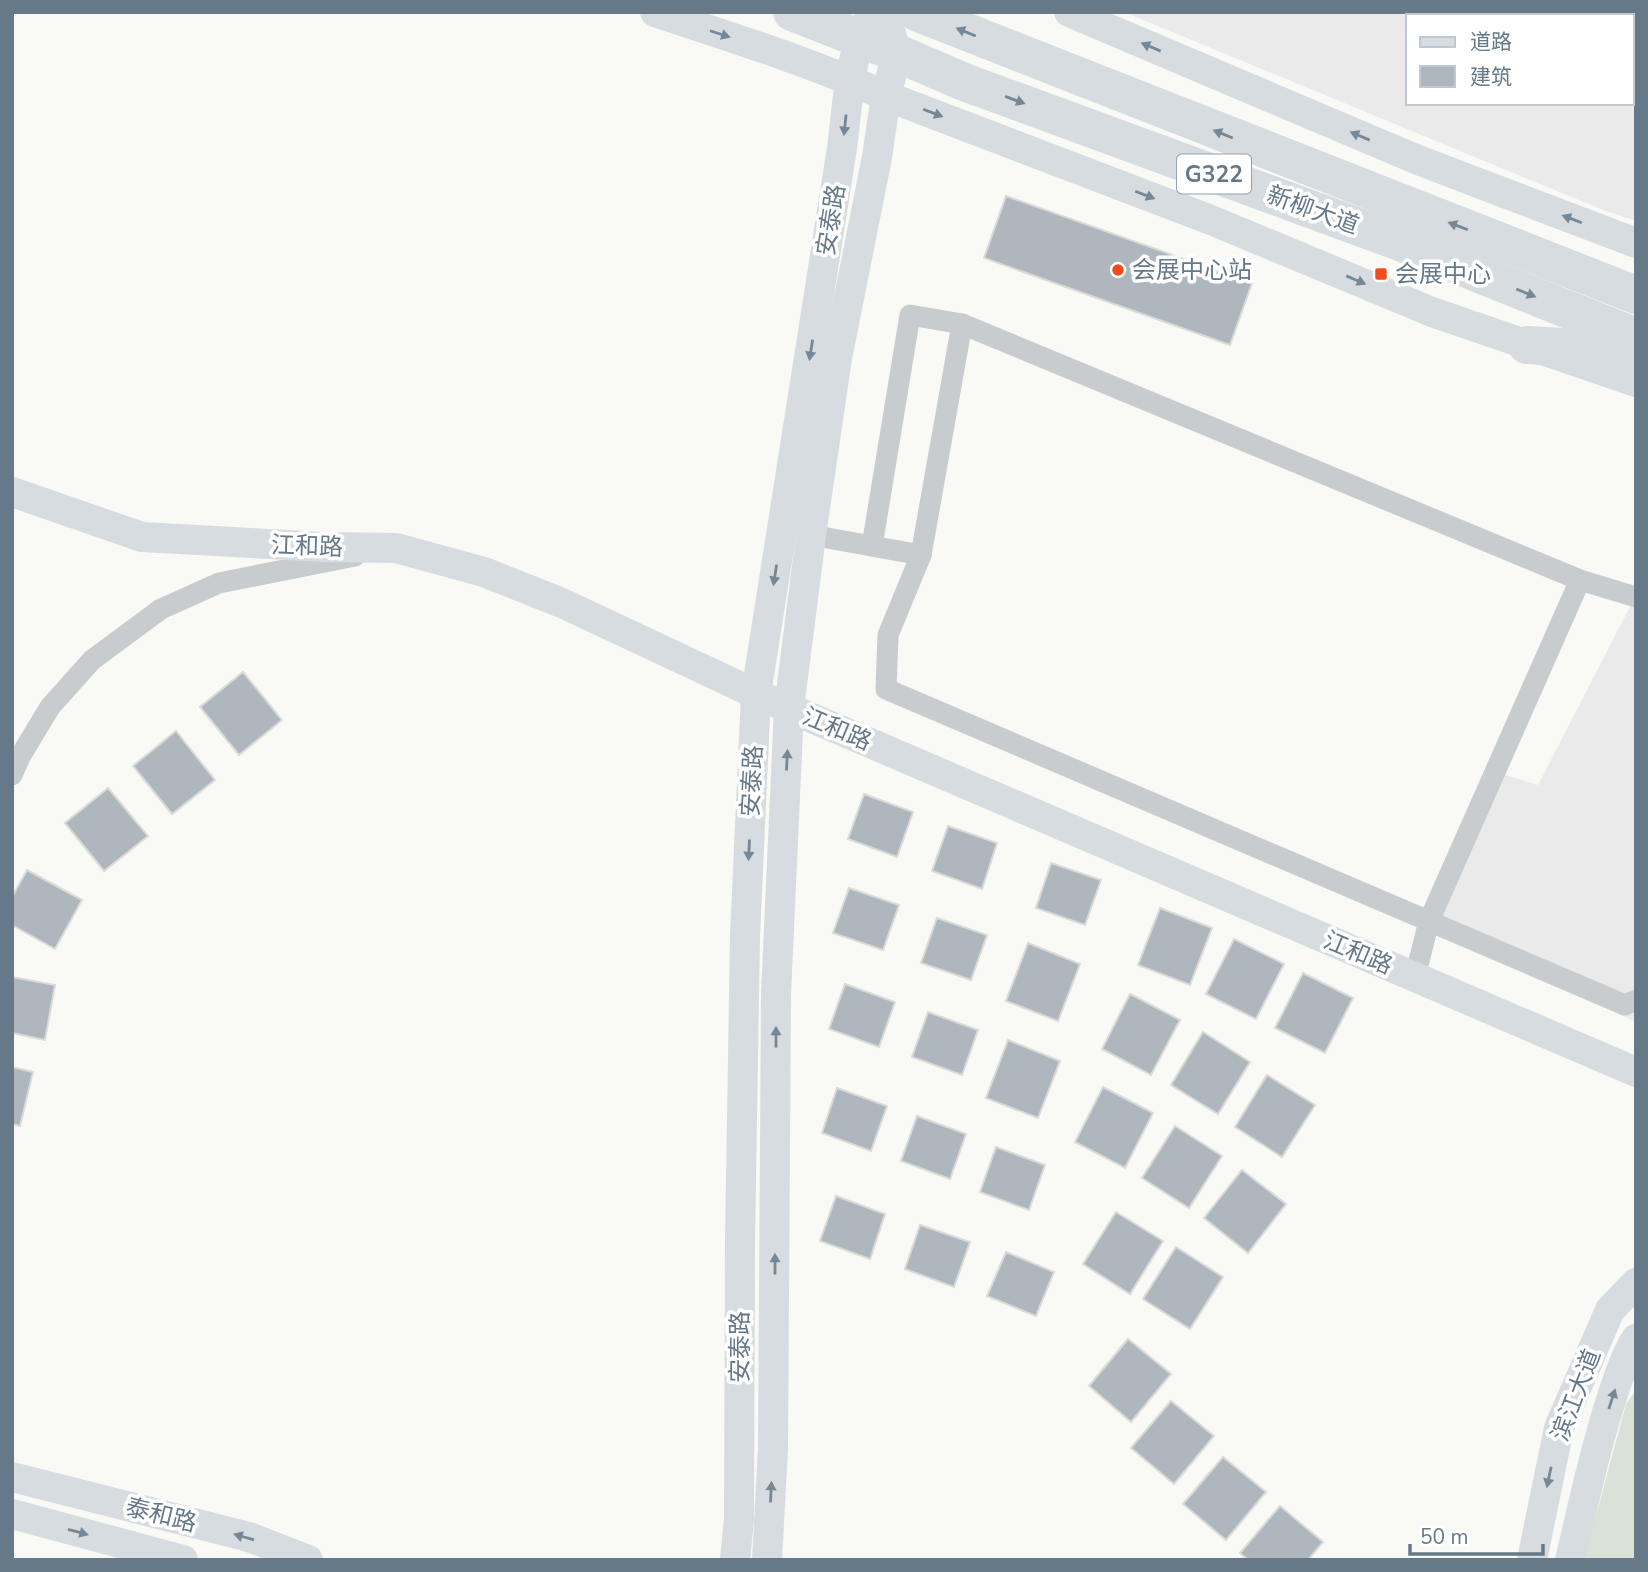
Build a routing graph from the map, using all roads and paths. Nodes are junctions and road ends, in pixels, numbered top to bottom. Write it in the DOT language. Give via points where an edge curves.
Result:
graph roads {
  1 [pos="655,12"];
  2 [pos="792,12"];
  3 [pos="916,12"];
  4 [pos="1069,12"];
  5 [pos="872,21"];
  6 [pos="897,53"];
  7 [pos="850,79"];
  8 [pos="886,96"];
  9 [pos="1636,243"];
  10 [pos="1636,295"];
  11 [pos="962,324"];
  12 [pos="1636,337"];
  13 [pos="1527,345"];
  14 [pos="1636,351"];
  15 [pos="1636,382"];
  16 [pos="12,492"];
  17 [pos="810,535"];
  18 [pos="872,546"];
  19 [pos="397,548"];
  20 [pos="920,555"];
  21 [pos="1580,580"];
  22 [pos="1636,597"];
  23 [pos="756,694"];
  24 [pos="789,708"];
  25 [pos="12,775"];
  26 [pos="1429,921"];
  27 [pos="1415,977"];
  28 [pos="1636,1000"];
  29 [pos="1636,1073"];
  30 [pos="1636,1283"];
  31 [pos="1636,1339"];
  32 [pos="12,1477"];
  33 [pos="12,1514"];
  34 [pos="274,1553"];
  35 [pos="183,1560"];
  36 [pos="308,1560"];
  37 [pos="735,1560"];
  38 [pos="767,1560"];
  39 [pos="1532,1560"];
  40 [pos="1570,1560"];
  1 -- 7 [label="street, one-way"];
  2 -- 5 [label="highway, 新柳大道 / G322"];
  10 -- 3 [label="highway, 新柳大道 / G322, one-way"];
  9 -- 4 [label="street, one-way" via="1419,160"];
  5 -- 6 [label="highway, 新柳大道 / G322"];
  5 -- 7 [label="street, 安泰路"];
  6 -- 8 [label="street, 安泰路"];
  6 -- 12 [label="highway, 新柳大道 / G322, one-way" via="964,82 1400,242"];
  7 -- 8 [label="street"];
  7 -- 23 [label="street, 安泰路, one-way"];
  8 -- 13 [label="street, one-way" via="1211,220 1432,312"];
  8 -- 17 [label="street, 安泰路" via="837,358"];
  11 -- 18 [label="street" via="910,315"];
  11 -- 20 [label="street"];
  11 -- 21 [label="street"];
  13 -- 14 [label="highway"];
  13 -- 15 [label="street"];
  16 -- 19 [label="street, 江和路" via="142,537"];
  17 -- 18 [label="street"];
  17 -- 24 [label="street, 安泰路"];
  18 -- 20 [label="street"];
  19 -- 23 [label="street, 江和路" via="484,572 562,603"];
  19 -- 25 [label="street" via="219,583 161,609 92,660 50,707"];
  20 -- 26 [label="street" via="888,635 886,689"];
  21 -- 22 [label="street"];
  21 -- 26 [label="street"];
  23 -- 24 [label="street, 江和路"];
  23 -- 37 [label="street, 安泰路, one-way" via="745,936"];
  24 -- 27 [label="street, 江和路"];
  38 -- 24 [label="street, 安泰路, one-way" via="774,1449 776,995"];
  26 -- 27 [label="street"];
  26 -- 28 [label="street" via="1625,1005"];
  27 -- 29 [label="street, 江和路"];
  30 -- 39 [label="street, 滨江大道, one-way" via="1610,1310 1559,1428"];
  40 -- 31 [label="street, 滨江大道, one-way" via="1606,1415"];
  34 -- 32 [label="street, 泰和路, one-way" via="249,1537"];
  33 -- 35 [label="street, 泰和路, one-way"];
  34 -- 36 [label="street, 泰和路"];
}
